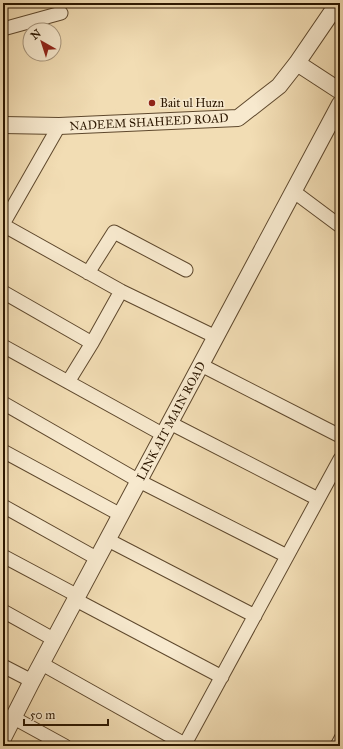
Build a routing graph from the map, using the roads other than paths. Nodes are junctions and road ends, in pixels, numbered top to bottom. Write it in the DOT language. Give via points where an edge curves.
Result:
graph roads {
  1 [pos="338,3"];
  2 [pos="61,13"];
  3 [pos="3,29"];
  4 [pos="297,63"];
  5 [pos="340,91"];
  6 [pos="340,104"];
  7 [pos="3,125"];
  8 [pos="59,126"];
  9 [pos="293,192"];
  10 [pos="3,225"];
  11 [pos="340,226"];
  12 [pos="186,270"];
  13 [pos="88,273"];
  14 [pos="121,291"];
  15 [pos="3,292"];
  16 [pos="216,337"];
  17 [pos="92,343"];
  18 [pos="3,346"];
  19 [pos="200,365"];
  20 [pos="68,382"];
  21 [pos="3,403"];
  22 [pos="167,429"];
  23 [pos="340,436"];
  24 [pos="3,451"];
  25 [pos="340,459"];
  26 [pos="139,481"];
  27 [pos="318,499"];
  28 [pos="3,506"];
  29 [pos="121,515"];
  30 [pos="108,540"];
  31 [pos="3,556"];
  32 [pos="287,556"];
  33 [pos="98,559"];
  34 [pos="77,598"];
  35 [pos="3,611"];
  36 [pos="255,616"];
  37 [pos="55,640"];
  38 [pos="42,664"];
  39 [pos="3,666"];
  40 [pos="222,677"];
  41 [pos="32,681"];
  42 [pos="14,718"];
  43 [pos="340,733"];
  44 [pos="3,738"];
  45 [pos="187,745"];
  46 [pos="66,746"];
  47 [pos="333,746"];
  1 -- 4 [label="street, NADEEM SHAHEED ROAD"];
  2 -- 3 [label="street"];
  4 -- 5 [label="street"];
  4 -- 8 [label="street, NADEEM SHAHEED ROAD" via="279,86 238,118"];
  6 -- 9 [label="street, LINK AIT MAIN ROAD"];
  7 -- 8 [label="street, NADEEM SHAHEED ROAD"];
  8 -- 10 [label="street"];
  9 -- 11 [label="street"];
  9 -- 16 [label="street, LINK AIT MAIN ROAD"];
  10 -- 13 [label="street"];
  12 -- 13 [label="street" via="114,232"];
  13 -- 14 [label="street"];
  14 -- 16 [label="street"];
  14 -- 17 [label="street"];
  15 -- 17 [label="street"];
  16 -- 19 [label="street, LINK AIT MAIN ROAD"];
  17 -- 20 [label="street"];
  18 -- 20 [label="street"];
  19 -- 22 [label="street, LINK AIT MAIN ROAD"];
  19 -- 23 [label="street"];
  20 -- 22 [label="street"];
  21 -- 26 [label="street"];
  22 -- 26 [label="street, LINK AIT MAIN ROAD"];
  22 -- 27 [label="street"];
  24 -- 29 [label="street"];
  25 -- 27 [label="street"];
  26 -- 29 [label="street, LINK AIT MAIN ROAD"];
  26 -- 32 [label="street"];
  27 -- 32 [label="street"];
  28 -- 33 [label="street"];
  29 -- 30 [label="street, LINK AIT MAIN ROAD"];
  30 -- 33 [label="street, LINK AIT MAIN ROAD"];
  30 -- 36 [label="street"];
  31 -- 34 [label="street"];
  32 -- 36 [label="street"];
  33 -- 34 [label="street, LINK AIT MAIN ROAD"];
  34 -- 37 [label="street, LINK AIT MAIN ROAD"];
  34 -- 40 [label="street"];
  35 -- 37 [label="street"];
  36 -- 40 [label="street"];
  37 -- 38 [label="street, LINK AIT MAIN ROAD"];
  38 -- 41 [label="street, LINK AIT MAIN ROAD"];
  38 -- 45 [label="street"];
  39 -- 41 [label="street"];
  40 -- 45 [label="street"];
  41 -- 42 [label="street, LINK AIT MAIN ROAD"];
  42 -- 44 [label="street, LINK AIT MAIN ROAD"];
  42 -- 46 [label="street"];
  43 -- 47 [label="lane"];
}
